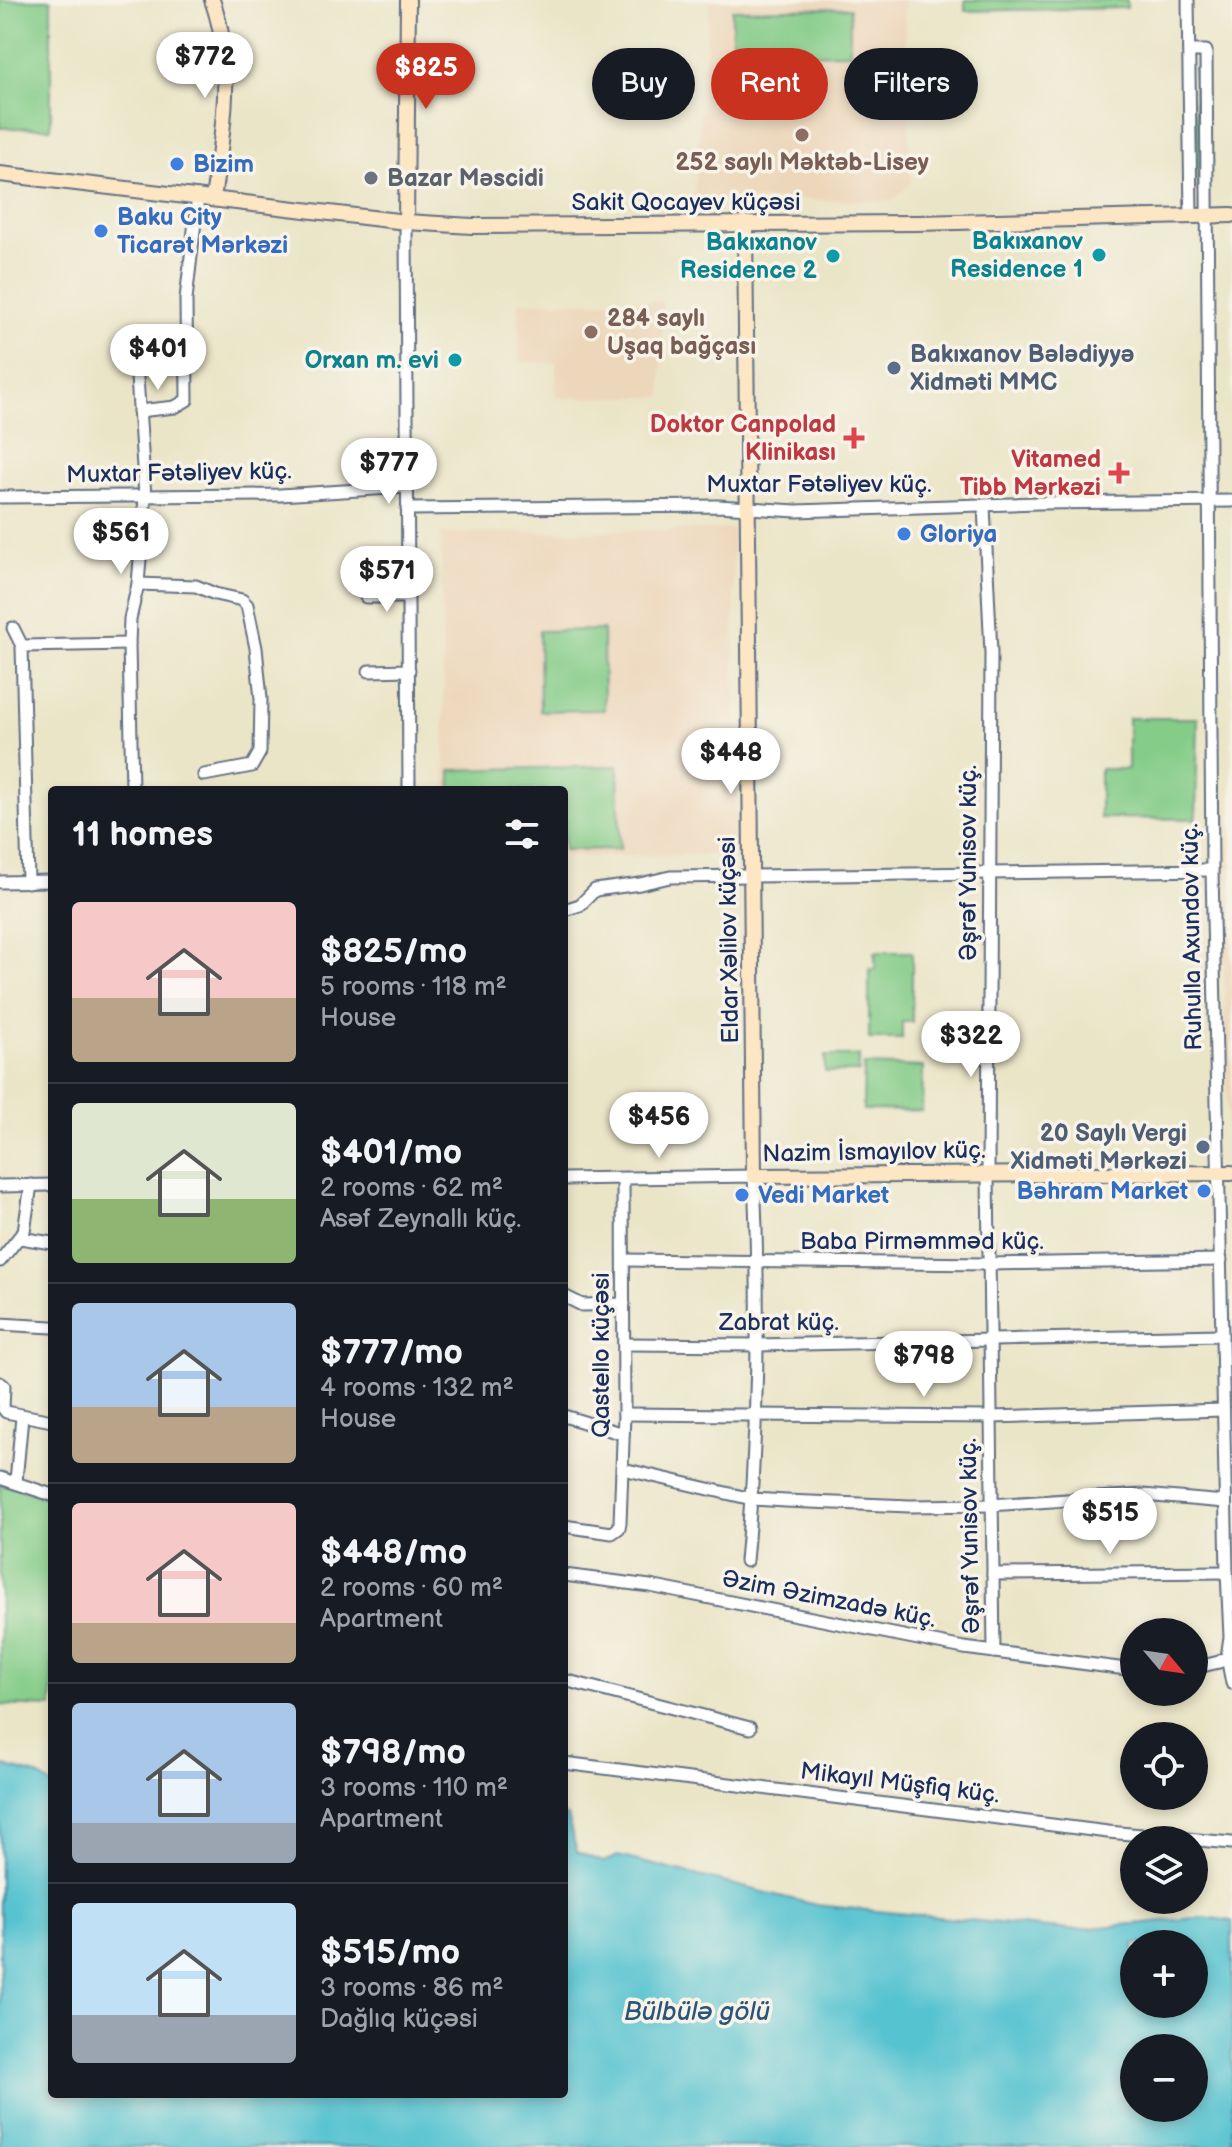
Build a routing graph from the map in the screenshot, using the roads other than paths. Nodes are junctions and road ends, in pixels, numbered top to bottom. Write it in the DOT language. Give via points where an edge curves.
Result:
graph roads {
  1 [pos="212,0"];
  2 [pos="408,0"];
  3 [pos="1188,0"];
  4 [pos="1189,51"];
  5 [pos="0,174"];
  6 [pos="198,196"];
  7 [pos="213,198"];
  8 [pos="1209,215"];
  9 [pos="1232,215"];
  10 [pos="1191,216"];
  11 [pos="406,222"];
  12 [pos="745,223"];
  13 [pos="136,362"];
  14 [pos="139,411"];
  15 [pos="406,487"];
  16 [pos="0,497"];
  17 [pos="145,497"];
  18 [pos="1212,501"];
  19 [pos="1232,501"];
  20 [pos="984,506"];
  21 [pos="748,508"];
  22 [pos="407,509"];
  23 [pos="138,584"];
  24 [pos="366,597"];
  25 [pos="407,597"];
  26 [pos="13,628"];
  27 [pos="129,644"];
  28 [pos="22,646"];
  29 [pos="409,670"];
  30 [pos="369,671"];
  31 [pos="204,775"];
  32 [pos="132,786"];
  33 [pos="409,786"];
  34 [pos="1212,870"];
  35 [pos="991,873"];
  36 [pos="750,876"];
  37 [pos="48,881"];
  38 [pos="0,882"];
  39 [pos="28,882"];
  40 [pos="568,909"];
  41 [pos="988,1173"];
  42 [pos="1226,1174"];
  43 [pos="754,1176"];
  44 [pos="568,1179"];
  45 [pos="623,1179"];
  46 [pos="31,1185"];
  47 [pos="48,1185"];
  48 [pos="0,1186"];
  49 [pos="20,1238"];
  50 [pos="48,1242"];
  51 [pos="624,1260"];
  52 [pos="1221,1260"];
  53 [pos="0,1261"];
  54 [pos="758,1263"];
  55 [pos="990,1264"];
  56 [pos="568,1298"];
  57 [pos="624,1304"];
  58 [pos="0,1324"];
  59 [pos="48,1327"];
  60 [pos="1222,1335"];
  61 [pos="991,1341"];
  62 [pos="624,1344"];
  63 [pos="757,1345"];
  64 [pos="0,1383"];
  65 [pos="1223,1410"];
  66 [pos="624,1414"];
  67 [pos="22,1417"];
  68 [pos="568,1417"];
  69 [pos="754,1417"];
  70 [pos="990,1417"];
  71 [pos="48,1420"];
  72 [pos="623,1434"];
  73 [pos="623,1469"];
  74 [pos="0,1478"];
  75 [pos="16,1481"];
  76 [pos="48,1493"];
  77 [pos="752,1499"];
  78 [pos="1225,1502"];
  79 [pos="990,1505"];
  80 [pos="568,1527"];
  81 [pos="746,1561"];
  82 [pos="1227,1572"];
  83 [pos="993,1574"];
  84 [pos="568,1576"];
  85 [pos="1231,1637"];
  86 [pos="994,1652"];
  87 [pos="1227,1657"];
  88 [pos="1208,1665"];
  89 [pos="1120,1668"];
  90 [pos="568,1681"];
  91 [pos="1232,1683"];
  92 [pos="750,1728"];
  93 [pos="568,1764"];
  94 [pos="1232,1843"];
  1 -- 7 [label="street" via="224,69"];
  2 -- 11 [label="street"];
  3 -- 4 [label="street"];
  4 -- 8 [label="street, Ruhulla Axundov küç." via="1206,51"];
  4 -- 10 [label="street"];
  5 -- 6 [label="street, Sakit Qocayev küçəsi"];
  6 -- 7 [label="street, Sakit Qocayev küçəsi"];
  6 -- 14 [label="street" via="186,299 187,400 175,407"];
  7 -- 11 [label="street, Sakit Qocayev küçəsi"];
  8 -- 9 [label="street, Sakit Qocayev küçəsi"];
  8 -- 10 [label="street, Sakit Qocayev küçəsi"];
  8 -- 18 [label="street, Ruhulla Axundov küç."];
  10 -- 12 [label="street, Sakit Qocayev küçəsi"];
  11 -- 12 [label="street, Sakit Qocayev küçəsi"];
  11 -- 15 [label="street"];
  12 -- 21 [label="street, Eldar Xəlilov küçəsi"];
  13 -- 14 [label="street"];
  14 -- 17 [label="street"];
  15 -- 17 [label="street, Muxtar Fətəliyev küç."];
  15 -- 22 [label="street"];
  16 -- 17 [label="street, Muxtar Fətəliyev küç."];
  17 -- 23 [label="street"];
  18 -- 19 [label="street, Muxtar Fətəliyev küç."];
  18 -- 20 [label="street, Muxtar Fətəliyev küç."];
  18 -- 34 [label="street, Ruhulla Axundov küç."];
  20 -- 21 [label="street, Muxtar Fətəliyev küç."];
  20 -- 35 [label="street, Əşrəf Yunisov küç." via="991,653"];
  21 -- 22 [label="street, Muxtar Fətəliyev küç."];
  21 -- 36 [label="street, Eldar Xəlilov küçəsi"];
  22 -- 25 [label="street"];
  23 -- 27 [label="street"];
  23 -- 31 [label="street" via="196,586 247,605 260,688 260,752 252,766"];
  24 -- 25 [label="street"];
  25 -- 29 [label="street"];
  26 -- 28 [label="street"];
  27 -- 28 [label="street"];
  27 -- 32 [label="street"];
  28 -- 39 [label="street"];
  29 -- 30 [label="street"];
  29 -- 33 [label="street"];
  34 -- 35 [label="street"];
  34 -- 42 [label="street, Ruhulla Axundov küç."];
  35 -- 36 [label="street"];
  35 -- 41 [label="street, Əşrəf Yunisov küç."];
  36 -- 40 [label="street" via="670,877 595,890"];
  36 -- 43 [label="street, Eldar Xəlilov küçəsi"];
  37 -- 39 [label="street"];
  38 -- 39 [label="street"];
  41 -- 42 [label="street, Nazim İsmayılov küç."];
  41 -- 43 [label="street, Nazim İsmayılov küç."];
  41 -- 55 [label="street, Əşrəf Yunisov küç."];
  42 -- 52 [label="street, Ruhulla Axundov küç."];
  43 -- 45 [label="street, Nazim İsmayılov küç."];
  43 -- 54 [label="street"];
  44 -- 45 [label="street, Nazim İsmayılov küç."];
  45 -- 51 [label="street, Qastello küçəsi"];
  46 -- 47 [label="street"];
  46 -- 48 [label="street"];
  46 -- 49 [label="street"];
  49 -- 50 [label="street"];
  49 -- 53 [label="street"];
  51 -- 54 [label="street, Baba Pirməmməd küç."];
  51 -- 57 [label="street, Qastello küçəsi"];
  52 -- 55 [label="street, Baba Pirməmməd küç."];
  52 -- 60 [label="street, Ruhulla Axundov küç."];
  54 -- 55 [label="street, Baba Pirməmməd küç."];
  54 -- 63 [label="street"];
  55 -- 61 [label="street, Əşrəf Yunisov küç."];
  56 -- 57 [label="street" via="582,1305"];
  57 -- 62 [label="street, Qastello küçəsi"];
  58 -- 59 [label="street"];
  60 -- 61 [label="street, Zabrat küç."];
  60 -- 65 [label="street, Ruhulla Axundov küç."];
  61 -- 63 [label="street, Zabrat küç."];
  61 -- 70 [label="street, Əşrəf Yunisov küç."];
  62 -- 63 [label="street, Zabrat küç."];
  62 -- 66 [label="street, Qastello küçəsi"];
  63 -- 69 [label="street"];
  64 -- 67 [label="street" via="3,1408"];
  65 -- 70 [label="street"];
  65 -- 78 [label="street, Ruhulla Axundov küç."];
  66 -- 69 [label="street"];
  66 -- 72 [label="street, Qastello küçəsi"];
  67 -- 71 [label="street"];
  67 -- 75 [label="street"];
  68 -- 72 [label="street"];
  69 -- 70 [label="street"];
  69 -- 77 [label="street"];
  70 -- 79 [label="street, Əşrəf Yunisov küç."];
  72 -- 73 [label="street, Qastello küçəsi"];
  73 -- 77 [label="street"];
  73 -- 80 [label="street, Qastello küçəsi" via="616,1531"];
  74 -- 75 [label="street"];
  75 -- 76 [label="street"];
  77 -- 79 [label="street"];
  77 -- 81 [label="street"];
  78 -- 79 [label="street" via="1143,1495"];
  78 -- 82 [label="street, Ruhulla Axundov küç."];
  79 -- 83 [label="street, Əşrəf Yunisov küç."];
  82 -- 83 [label="street"];
  82 -- 85 [label="street, Ruhulla Axundov küç."];
  83 -- 86 [label="street, Əşrəf Yunisov küç."];
  84 -- 86 [label="street, Əzim Əzimzadə küç." via="650,1586"];
  85 -- 87 [label="street, Ruhulla Axundov küç."];
  86 -- 89 [label="street, Əzim Əzimzadə küç."];
  87 -- 88 [label="street"];
  87 -- 91 [label="street, Ruhulla Axundov küç."];
  90 -- 92 [label="street"];
  93 -- 94 [label="street, Mikayıl Müşfiq küç."];
}
